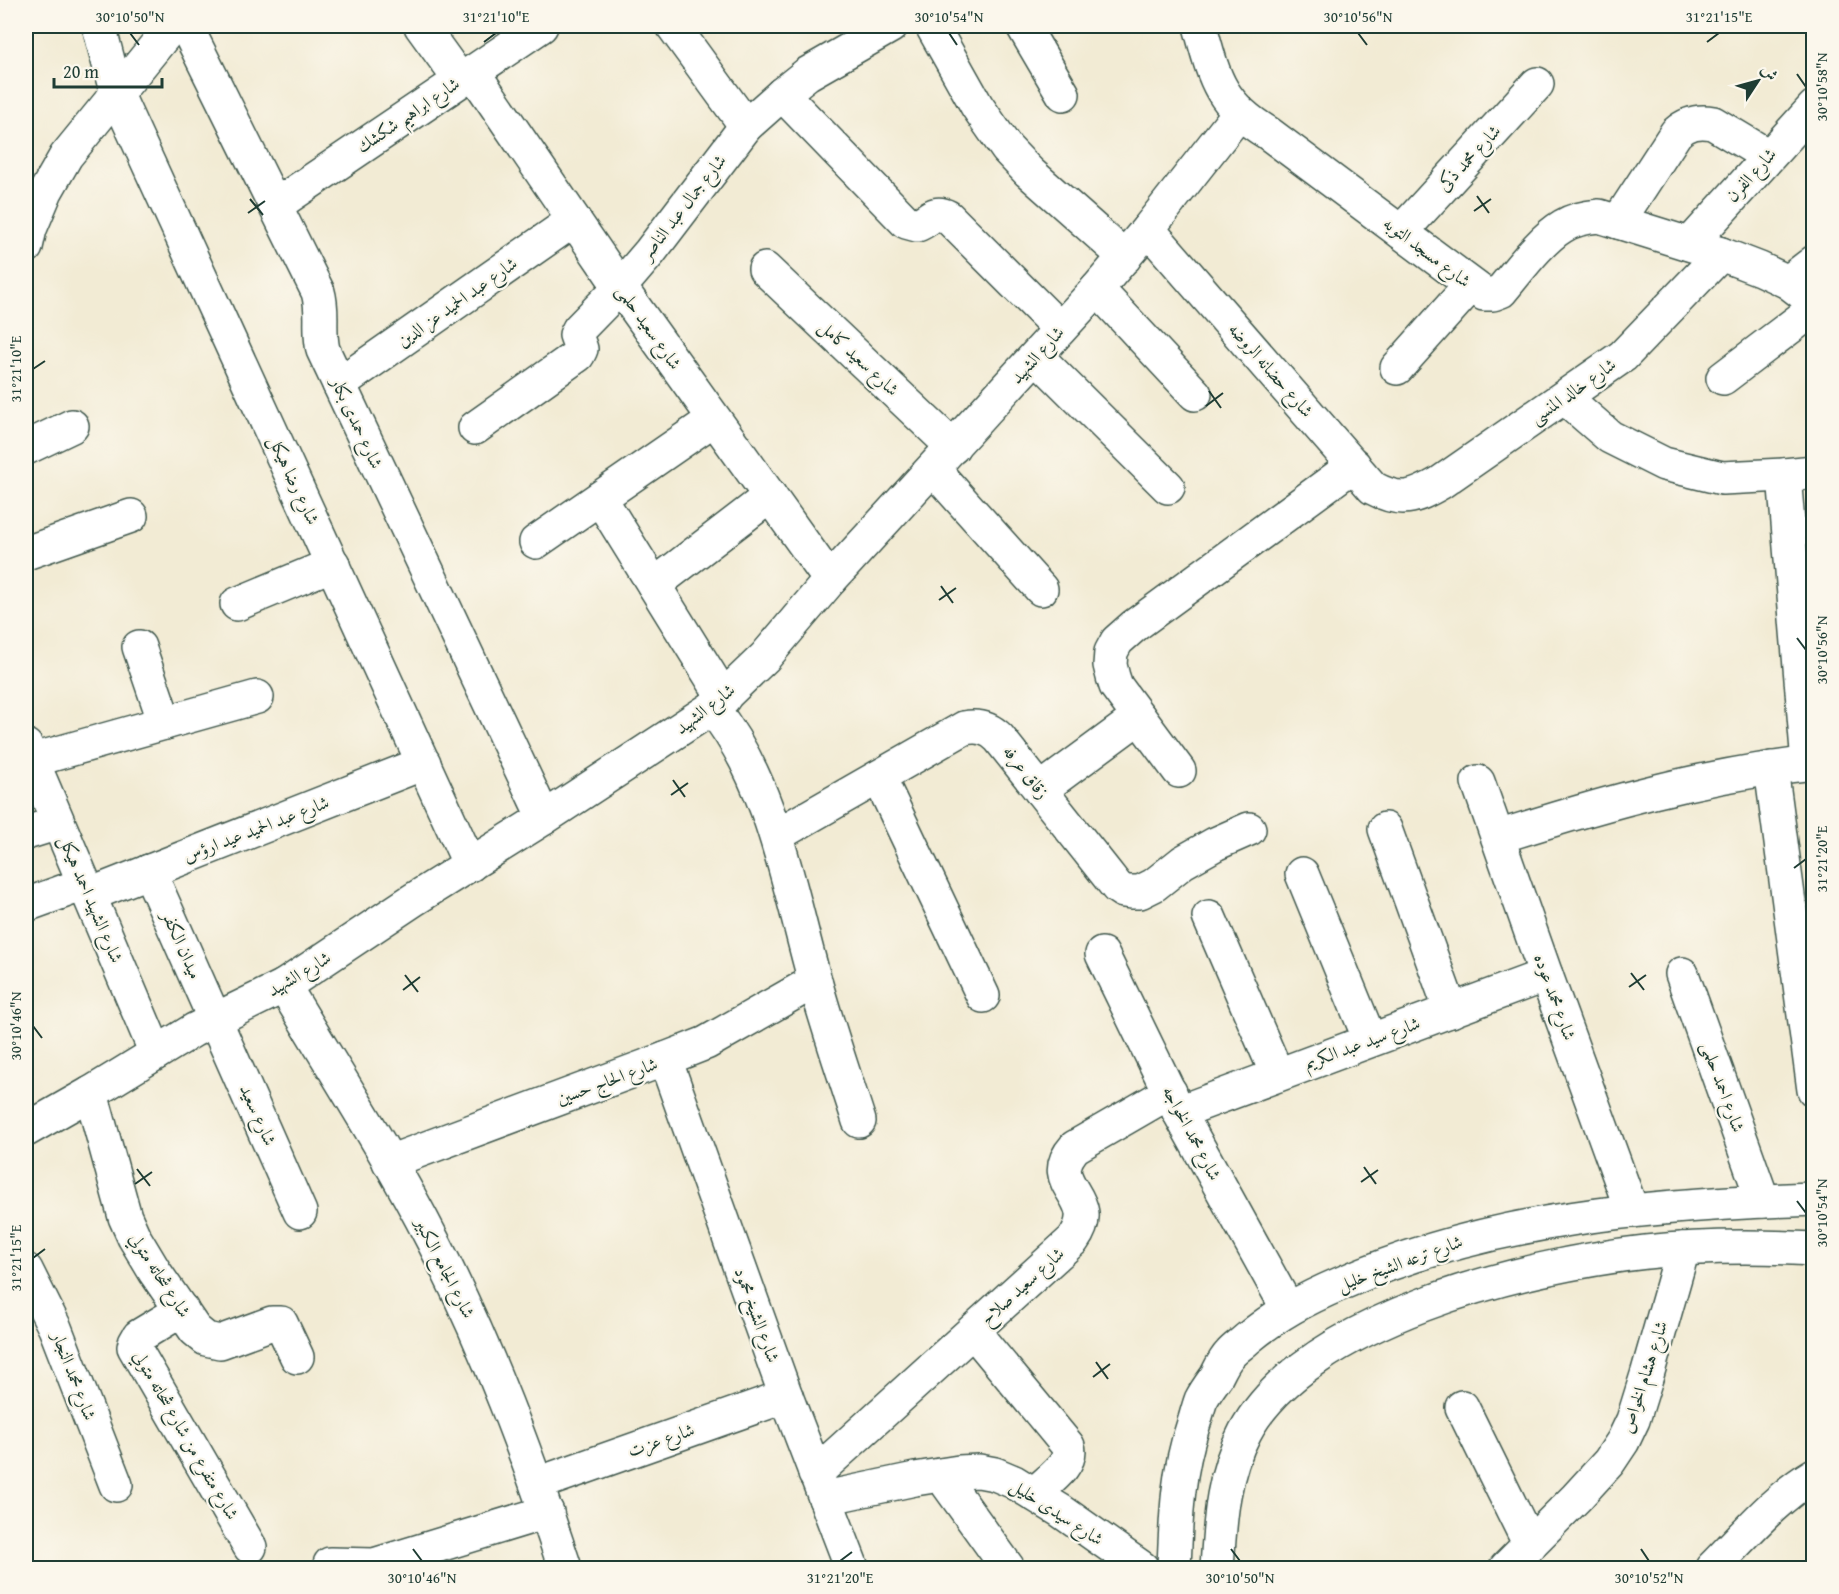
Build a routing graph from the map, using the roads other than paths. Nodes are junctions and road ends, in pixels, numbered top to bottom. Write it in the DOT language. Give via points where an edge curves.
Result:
graph roads {
  1 [pos="99,26"];
  2 [pos="172,26"];
  3 [pos="186,26"];
  4 [pos="421,26"];
  5 [pos="673,26"];
  6 [pos="891,26"];
  7 [pos="932,26"];
  8 [pos="1023,26"];
  9 [pos="1200,26"];
  10 [pos="530,29"];
  11 [pos="466,76"];
  12 [pos="1537,84"];
  13 [pos="782,94"];
  14 [pos="1063,94"];
  15 [pos="117,95"];
  16 [pos="1814,107"];
  17 [pos="1239,113"];
  18 [pos="746,126"];
  19 [pos="1768,156"];
  20 [pos="276,205"];
  21 [pos="574,220"];
  22 [pos="1618,222"];
  23 [pos="1148,229"];
  24 [pos="1401,232"];
  25 [pos="27,235"];
  26 [pos="1690,244"];
  27 [pos="1721,254"];
  28 [pos="1125,257"];
  29 [pos="1814,262"];
  30 [pos="765,269"];
  31 [pos="1788,282"];
  32 [pos="1471,285"];
  33 [pos="620,287"];
  34 [pos="1097,289"];
  35 [pos="1814,302"];
  36 [pos="1814,309"];
  37 [pos="1060,329"];
  38 [pos="1036,356"];
  39 [pos="1397,368"];
  40 [pos="1723,378"];
  41 [pos="339,384"];
  42 [pos="1195,394"];
  43 [pos="1564,398"];
  44 [pos="714,419"];
  45 [pos="72,426"];
  46 [pos="475,428"];
  47 [pos="26,448"];
  48 [pos="943,458"];
  49 [pos="1354,465"];
  50 [pos="1799,474"];
  51 [pos="1168,487"];
  52 [pos="770,496"];
  53 [pos="600,498"];
  54 [pos="1402,498"];
  55 [pos="131,516"];
  56 [pos="536,542"];
  57 [pos="26,553"];
  58 [pos="333,564"];
  59 [pos="830,580"];
  60 [pos="654,585"];
  61 [pos="1041,589"];
  62 [pos="237,604"];
  63 [pos="1804,617"];
  64 [pos="140,647"];
  65 [pos="257,697"];
  66 [pos="718,703"];
  67 [pos="1139,717"];
  68 [pos="165,723"];
  69 [pos="28,756"];
  70 [pos="424,763"];
  71 [pos="1811,763"];
  72 [pos="1771,768"];
  73 [pos="1179,771"];
  74 [pos="879,777"];
  75 [pos="1479,782"];
  76 [pos="1040,790"];
  77 [pos="544,818"];
  78 [pos="58,823"];
  79 [pos="1250,829"];
  80 [pos="1384,830"];
  81 [pos="26,833"];
  82 [pos="777,835"];
  83 [pos="1498,837"];
  84 [pos="470,865"];
  85 [pos="149,871"];
  86 [pos="1302,874"];
  87 [pos="86,889"];
  88 [pos="26,905"];
  89 [pos="1209,916"];
  90 [pos="1102,954"];
  91 [pos="1682,974"];
  92 [pos="1546,975"];
  93 [pos="815,981"];
  94 [pos="284,986"];
  95 [pos="983,996"];
  96 [pos="1451,1011"];
  97 [pos="215,1018"];
  98 [pos="1370,1040"];
  99 [pos="156,1053"];
  100 [pos="666,1059"];
  101 [pos="1277,1074"];
  102 [pos="1814,1090"];
  103 [pos="91,1092"];
  104 [pos="1174,1102"];
  105 [pos="859,1121"];
  106 [pos="26,1130"];
  107 [pos="389,1162"];
  108 [pos="1814,1199"];
  109 [pos="1763,1201"];
  110 [pos="1632,1211"];
  111 [pos="300,1212"];
  112 [pos="1683,1249"];
  113 [pos="1814,1249"];
  114 [pos="26,1270"];
  115 [pos="182,1310"];
  116 [pos="1288,1310"];
  117 [pos="973,1331"];
  118 [pos="297,1357"];
  119 [pos="786,1396"];
  120 [pos="1462,1407"];
  121 [pos="941,1474"];
  122 [pos="1814,1475"];
  123 [pos="116,1485"];
  124 [pos="820,1486"];
  125 [pos="1034,1494"];
  126 [pos="542,1498"];
  127 [pos="1530,1545"];
  128 [pos="250,1547"];
  129 [pos="330,1564"];
  130 [pos="565,1569"];
  131 [pos="852,1569"];
  132 [pos="1008,1569"];
  133 [pos="1142,1569"];
  134 [pos="1174,1569"];
  135 [pos="1217,1569"];
  136 [pos="1506,1569"];
  137 [pos="1712,1569"];
  1 -- 15 [label="street, شارع رضا هيكل"];
  2 -- 15 [label="street"];
  3 -- 20 [label="street, شارع حمدى بكار"];
  4 -- 11 [label="street, شارع سعيد حلمى"];
  5 -- 18 [label="street"];
  6 -- 13 [label="street, شارع جمال عبد الناصر" via="807,74"];
  7 -- 28 [label="street" via="977,106 1007,149"];
  8 -- 14 [label="street"];
  9 -- 17 [label="street, شارع مسجد التوبه" via="1213,73"];
  10 -- 11 [label="street, شارع ابراهيم شكشك"];
  11 -- 20 [label="street, شارع ابراهيم شكشك"];
  11 -- 21 [label="street, شارع سعيد حلمى"];
  12 -- 24 [label="street, شارع محمد ذكى"];
  13 -- 18 [label="street, شارع جمال عبد الناصر"];
  13 -- 37 [label="street" via="906,222 917,225 939,213 948,217"];
  15 -- 25 [label="street" via="66,156"];
  15 -- 58 [label="street, شارع رضا هيكل"];
  16 -- 19 [label="street, شارع الفرن"];
  17 -- 23 [label="street, شارع الشهيد"];
  17 -- 24 [label="street, شارع مسجد التوبه"];
  18 -- 33 [label="street, شارع جمال عبد الناصر"];
  19 -- 22 [label="street" via="1713,123 1703,121 1684,126"];
  19 -- 26 [label="street, شارع الفرن"];
  20 -- 41 [label="street, شارع حمدى بكار" via="318,292 323,350"];
  21 -- 33 [label="street, شارع سعيد حلمى"];
  21 -- 41 [label="street, شارع عبد الحميد عز الدين"];
  22 -- 26 [label="street, شارع مسجد التوبه"];
  22 -- 32 [label="street, شارع مسجد التوبه" via="1599,216 1564,225 1549,236 1501,291 1484,294"];
  23 -- 28 [label="street, شارع الشهيد"];
  23 -- 49 [label="street, شارع حضانه الروضه"];
  24 -- 32 [label="street, شارع مسجد التوبه"];
  26 -- 27 [label="street, شارع مسجد التوبه"];
  27 -- 31 [label="street, شارع مسجد التوبه"];
  27 -- 43 [label="street, شارع خالد المنسى" via="1623,356"];
  28 -- 34 [label="street, شارع الشهيد"];
  29 -- 31 [label="street"];
  30 -- 48 [label="street, شارع سعيد كامل"];
  31 -- 35 [label="street, شارع مسجد التوبه"];
  32 -- 39 [label="street"];
  33 -- 44 [label="street, شارع سعيد حلمى"];
  33 -- 46 [label="street, شارع جمال عبد الناصر" via="579,329 576,338 581,349 575,358"];
  34 -- 37 [label="street, شارع الشهيد"];
  34 -- 42 [label="street"];
  36 -- 40 [label="street"];
  37 -- 38 [label="street, شارع الشهيد"];
  38 -- 48 [label="street, شارع الشهيد"];
  38 -- 51 [label="street"];
  41 -- 77 [label="street, شارع حمدى بكار"];
  43 -- 50 [label="street" via="1610,437 1664,464 1722,477"];
  43 -- 54 [label="street, شارع خالد المنسى" via="1440,483 1420,495"];
  44 -- 52 [label="street, شارع سعيد حلمى"];
  44 -- 53 [label="street"];
  45 -- 47 [label="street"];
  48 -- 59 [label="street, شارع الشهيد"];
  48 -- 61 [label="street, شارع سعيد كامل"];
  49 -- 54 [label="street, شارع حضانه الروضه" via="1373,488"];
  49 -- 67 [label="street" via="1117,640 1110,665 1113,677"];
  50 -- 63 [label="street"];
  52 -- 59 [label="street, شارع سعيد حلمى"];
  52 -- 60 [label="street"];
  53 -- 56 [label="street"];
  53 -- 60 [label="street"];
  55 -- 57 [label="street"];
  58 -- 62 [label="street"];
  58 -- 70 [label="street, شارع رضا هيكل"];
  59 -- 66 [label="street, شارع الشهيد" via="765,657"];
  60 -- 66 [label="street"];
  63 -- 71 [label="street"];
  64 -- 68 [label="street"];
  65 -- 68 [label="street"];
  66 -- 77 [label="street, شارع الشهيد"];
  66 -- 82 [label="street"];
  67 -- 73 [label="street"];
  67 -- 76 [label="street"];
  68 -- 69 [label="street"];
  69 -- 78 [label="street, شارع الشهيد احمد هيكل"];
  70 -- 84 [label="street, شارع رضا هيكل"];
  70 -- 85 [label="street, شارع عبد الحميد عيد ارؤس"];
  71 -- 72 [label="street"];
  72 -- 83 [label="street" via="1599,806"];
  72 -- 102 [label="street"];
  74 -- 76 [label="street, زقاق عرفه" via="974,726 992,731"];
  74 -- 82 [label="street, زقاق عرفه"];
  74 -- 95 [label="street"];
  75 -- 83 [label="street, شارع محمد عوده"];
  76 -- 79 [label="street, زقاق عرفه" via="1117,886 1131,892 1148,888 1183,862"];
  77 -- 84 [label="street, شارع الشهيد"];
  78 -- 81 [label="street"];
  78 -- 87 [label="street, شارع الشهيد احمد هيكل"];
  80 -- 96 [label="street"];
  82 -- 93 [label="street"];
  83 -- 92 [label="street, شارع محمد عوده"];
  84 -- 94 [label="street, شارع الشهيد"];
  85 -- 87 [label="street, شارع عبد الحميد عيد ارؤس"];
  85 -- 97 [label="street, ميدان الكفر"];
  86 -- 98 [label="street"];
  87 -- 88 [label="street, شارع عبد الحميد عيد ارؤس"];
  87 -- 99 [label="street, شارع الشهيد احمد هيكل"];
  89 -- 101 [label="street"];
  90 -- 104 [label="street, شارع محمد الخواجه"];
  91 -- 109 [label="street, شارع احمد حلمى"];
  92 -- 96 [label="street, شارع سيد عبد الكريم"];
  92 -- 110 [label="street, شارع محمد عوده"];
  93 -- 100 [label="street, شارع الحاج حسين" via="716,1037"];
  93 -- 105 [label="street"];
  94 -- 97 [label="street, شارع الشهيد"];
  94 -- 107 [label="street, شارع الجامع الكبير"];
  96 -- 98 [label="street, شارع سيد عبد الكريم"];
  97 -- 99 [label="street, شارع الشهيد"];
  97 -- 111 [label="street, شارع سعيد"];
  98 -- 101 [label="street, شارع سيد عبد الكريم"];
  99 -- 103 [label="street, شارع الشهيد"];
  100 -- 107 [label="street, شارع الحاج حسين"];
  100 -- 119 [label="street, شارع الشيخ محمود"];
  101 -- 104 [label="street, شارع سيد عبد الكريم"];
  103 -- 106 [label="street, شارع الشهيد"];
  103 -- 115 [label="street, شارع شحاته متولي" via="125,1217"];
  104 -- 116 [label="street, شارع محمد الخواجه"];
  104 -- 117 [label="street, شارع سعيد صلاح" via="1084,1141 1069,1154 1064,1173 1083,1213 1079,1232"];
  107 -- 126 [label="street, شارع الجامع الكبير" via="471,1319"];
  108 -- 109 [label="street, شارع ترعه الشيخ خليل"];
  109 -- 110 [label="street, شارع ترعه الشيخ خليل"];
  110 -- 116 [label="street, شارع ترعه الشيخ خليل" via="1483,1235 1433,1249 1366,1272"];
  112 -- 113 [label="street"];
  112 -- 127 [label="street, شارع هشام الخواص" via="1647,1375 1623,1442 1609,1462"];
  112 -- 135 [label="street" via="1592,1259 1484,1284 1382,1322 1331,1348 1287,1380 1245,1432 1223,1494"];
  114 -- 123 [label="street, شارع محمد النجار" via="56,1328"];
  115 -- 118 [label="street, شارع شحاته متولي" via="200,1335 213,1342 281,1323"];
  115 -- 128 [label="street, شارع متفرع من شارع شحاته متولي" via="139,1336 134,1347"];
  116 -- 134 [label="street, شارع ترعه الشيخ خليل" via="1230,1354 1201,1400 1184,1452 1176,1506"];
  117 -- 124 [label="street, شارع سعيد صلاح"];
  117 -- 125 [label="street" via="1070,1451 1067,1461"];
  119 -- 124 [label="street, شارع الشيخ محمود"];
  119 -- 126 [label="street, شارع عزت"];
  120 -- 127 [label="street"];
  121 -- 124 [label="street, شارع سيدى خليل"];
  121 -- 125 [label="street, شارع سيدى خليل" via="995,1474"];
  121 -- 132 [label="street"];
  122 -- 137 [label="street" via="1768,1511"];
  124 -- 131 [label="street, شارع الشيخ محمود"];
  125 -- 133 [label="street, شارع سيدى خليل"];
  126 -- 129 [label="street, شارع عزت" via="374,1565"];
  126 -- 130 [label="street, شارع الجامع الكبير"];
  127 -- 136 [label="street, شارع هشام الخواص"];
}
